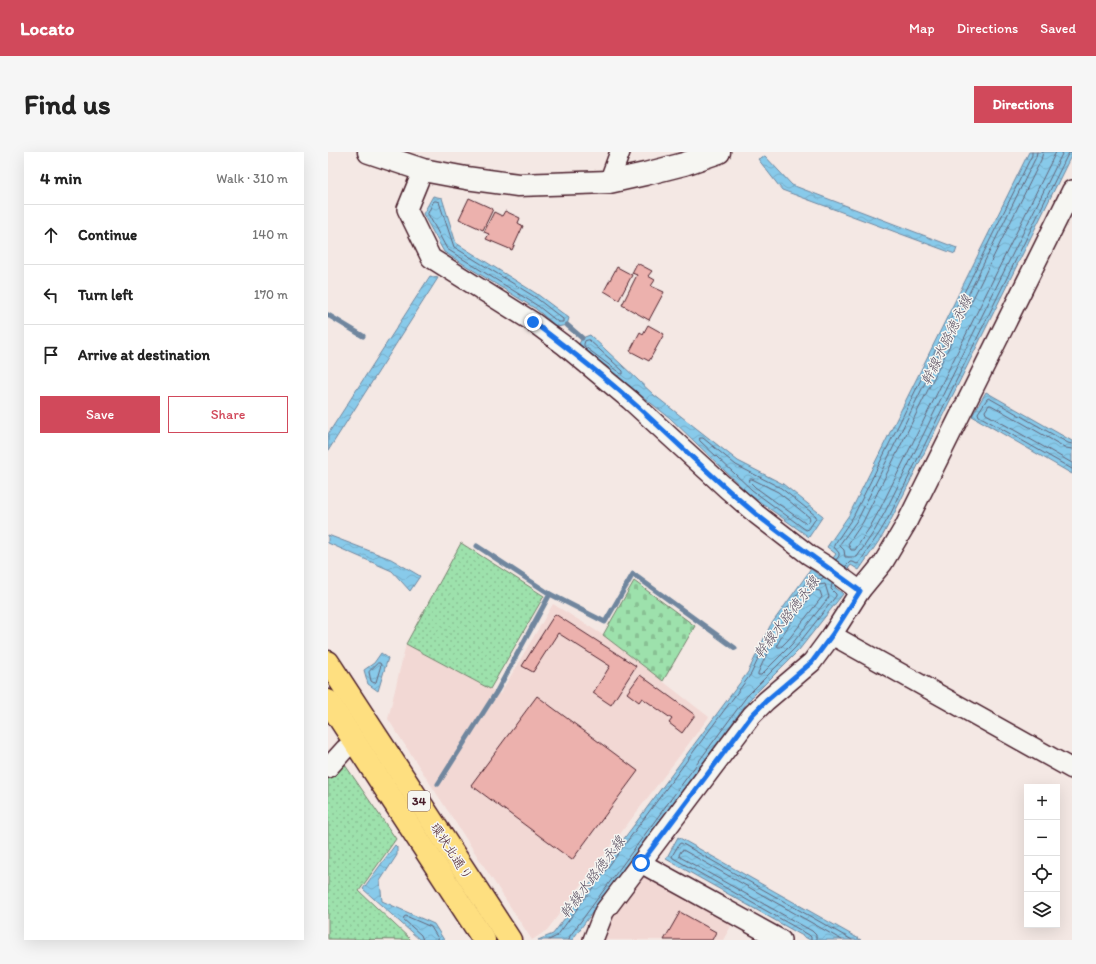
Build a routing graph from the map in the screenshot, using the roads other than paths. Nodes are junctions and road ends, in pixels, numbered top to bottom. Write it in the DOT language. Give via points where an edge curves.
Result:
graph roads {
  1 [pos="369,152"];
  2 [pos="620,152"];
  3 [pos="719,152"];
  4 [pos="423,170"];
  5 [pos="609,182"];
  6 [pos="1072,190"];
  7 [pos="860,591"];
  8 [pos="832,635"];
  9 [pos="328,662"];
  10 [pos="328,701"];
  11 [pos="356,743"];
  12 [pos="328,768"];
  13 [pos="1072,769"];
  14 [pos="641,863"];
  15 [pos="484,940"];
  16 [pos="510,940"];
  17 [pos="593,940"];
  18 [pos="781,940"];
  1 -- 4 [label="street"];
  2 -- 5 [label="street"];
  3 -- 5 [label="street" via="684,164"];
  4 -- 5 [label="street" via="518,185"];
  4 -- 7 [label="street" via="407,209 431,258 533,322 565,346 630,400 756,514"];
  6 -- 7 [label="street" via="906,526 883,563"];
  7 -- 8 [label="street"];
  8 -- 13 [label="street"];
  8 -- 14 [label="street" via="812,662 752,715"];
  9 -- 16 [label="highway, 環状北通り / 34"];
  10 -- 11 [label="highway, 環状北通り / 34"];
  11 -- 12 [label="street" via="345,749"];
  11 -- 15 [label="highway, 環状北通り / 34"];
  14 -- 17 [label="street" via="604,912"];
  14 -- 18 [label="street"];
}
